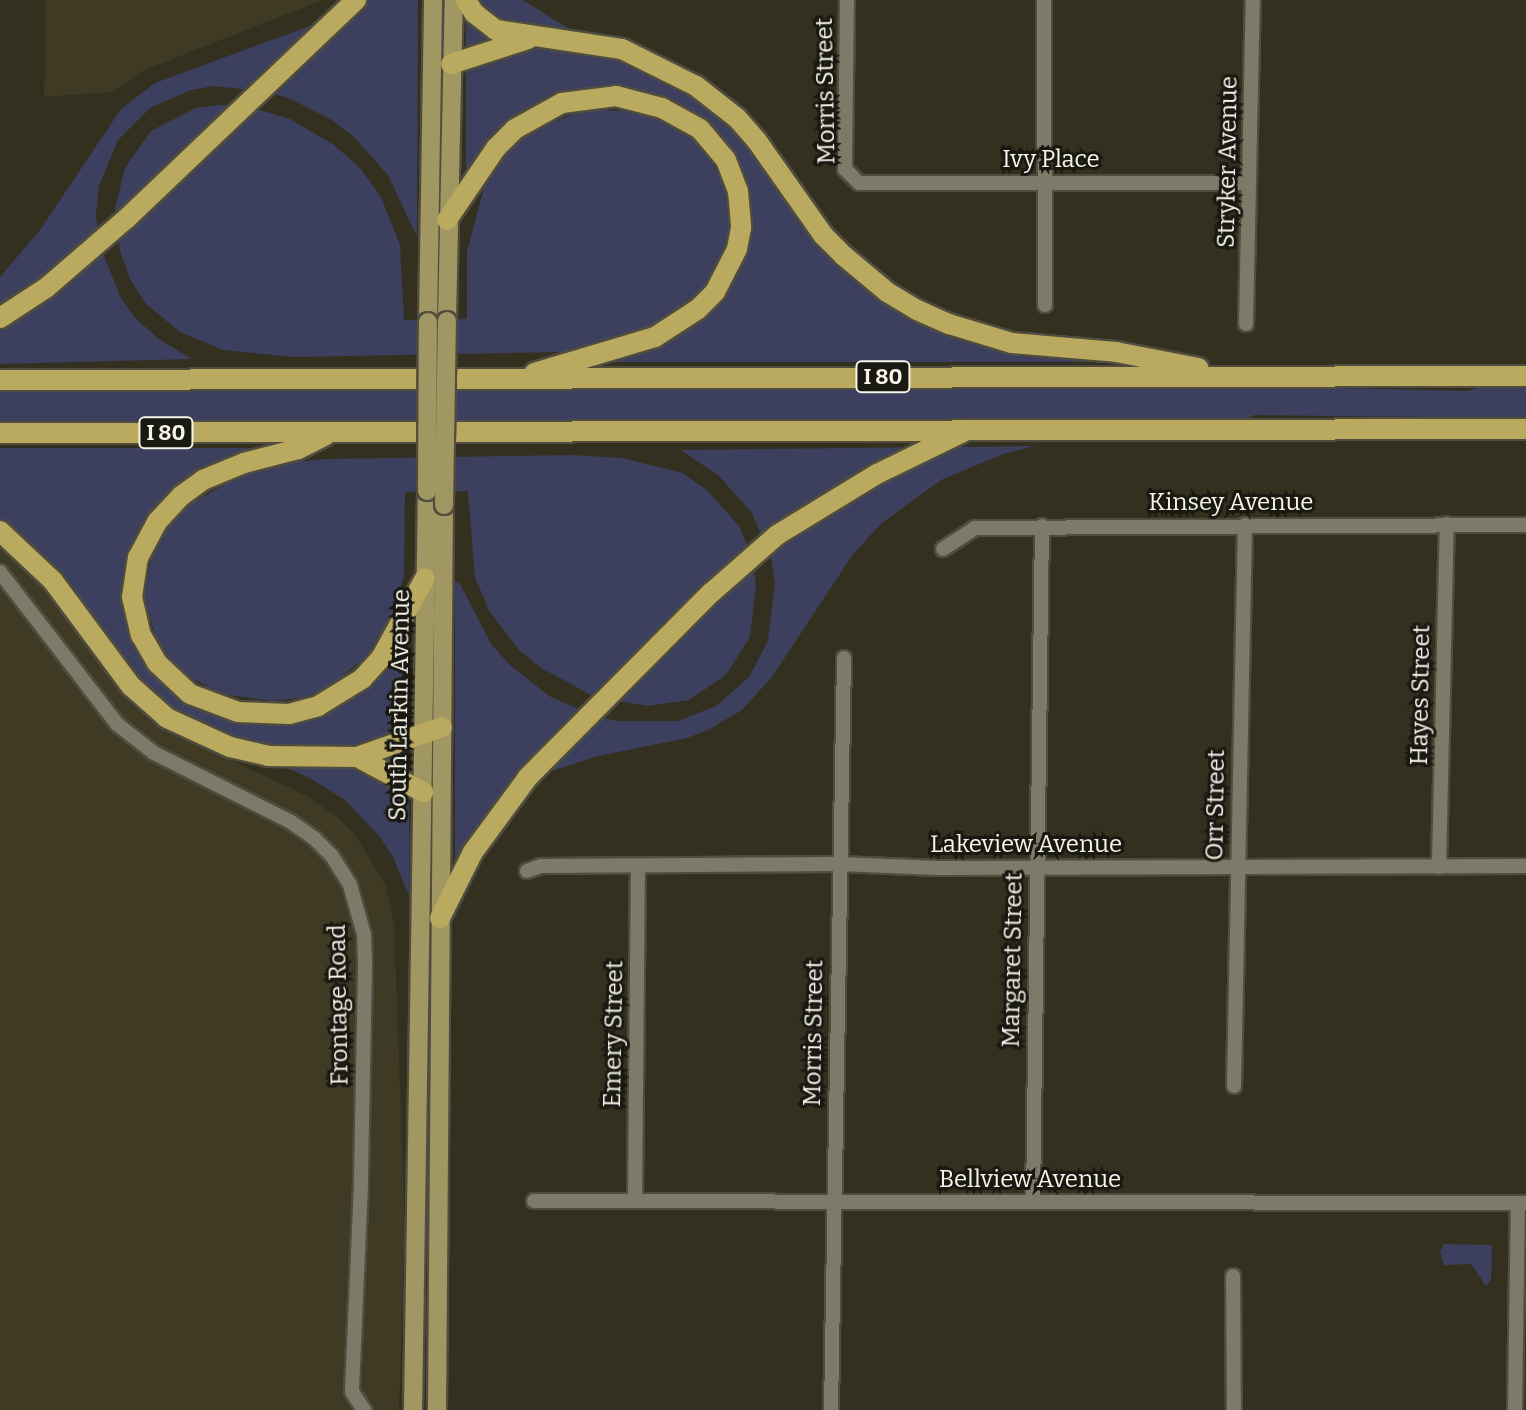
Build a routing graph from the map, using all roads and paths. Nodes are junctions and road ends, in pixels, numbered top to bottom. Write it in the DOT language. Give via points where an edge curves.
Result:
graph roads {
  1 [pos="356,0"];
  2 [pos="433,0"];
  3 [pos="454,0"];
  4 [pos="466,0"];
  5 [pos="847,0"];
  6 [pos="1044,0"];
  7 [pos="1253,0"];
  8 [pos="532,38"];
  9 [pos="451,64"];
  10 [pos="853,180"];
  11 [pos="1043,182"];
  12 [pos="1249,183"];
  13 [pos="447,220"];
  14 [pos="1045,305"];
  15 [pos="0,318"];
  16 [pos="437,322"];
  17 [pos="1246,324"];
  18 [pos="1526,376"];
  19 [pos="1245,377"];
  20 [pos="521,378"];
  21 [pos="0,380"];
  22 [pos="1526,429"];
  23 [pos="964,431"];
  24 [pos="333,432"];
  25 [pos="0,433"];
  26 [pos="1447,524"];
  27 [pos="1245,525"];
  28 [pos="1526,525"];
  29 [pos="1042,526"];
  30 [pos="0,531"];
  31 [pos="943,549"];
  32 [pos="0,572"];
  33 [pos="425,578"];
  34 [pos="844,658"];
  35 [pos="433,731"];
  36 [pos="357,757"];
  37 [pos="423,792"];
  38 [pos="839,864"];
  39 [pos="1526,866"];
  40 [pos="638,867"];
  41 [pos="1236,867"];
  42 [pos="1439,867"];
  43 [pos="1036,868"];
  44 [pos="527,871"];
  45 [pos="440,918"];
  46 [pos="1234,1086"];
  47 [pos="534,1201"];
  48 [pos="635,1201"];
  49 [pos="834,1202"];
  50 [pos="1033,1202"];
  51 [pos="1522,1203"];
  52 [pos="1233,1276"];
  53 [pos="364,1410"];
  54 [pos="413,1410"];
  55 [pos="437,1410"];
  56 [pos="831,1410"];
  57 [pos="1234,1410"];
  58 [pos="1515,1410"];
  1 -- 15 [label="highway" via="126,219 46,288"];
  2 -- 16 [label="main road, South Larkin Avenue"];
  3 -- 9 [label="main road, South Larkin Avenue"];
  4 -- 8 [label="highway" via="496,30"];
  5 -- 10 [label="street, Morris Street" via="845,169"];
  6 -- 11 [label="street"];
  7 -- 12 [label="street, Stryker Avenue"];
  8 -- 9 [label="highway"];
  8 -- 19 [label="highway" via="622,49 715,99 757,141 823,235 865,275 917,310 1012,343 1116,352"];
  9 -- 13 [label="main road, South Larkin Avenue"];
  10 -- 11 [label="street, Ivy Place"];
  11 -- 12 [label="street, Ivy Place"];
  11 -- 14 [label="street"];
  12 -- 17 [label="street, Stryker Avenue"];
  13 -- 16 [label="main road, South Larkin Avenue"];
  13 -- 20 [label="highway" via="515,129 562,103 587,98 642,101 682,117 714,144 733,176 741,212 737,249 715,292 698,309 645,341"];
  16 -- 33 [label="main road, South Larkin Avenue, bridge"];
  16 -- 35 [label="main road, South Larkin Avenue, bridge" via="444,505"];
  18 -- 19 [label="highway, I 80"];
  19 -- 20 [label="highway, I 80"];
  20 -- 21 [label="highway, I 80"];
  22 -- 23 [label="highway, I 80"];
  23 -- 24 [label="highway, I 80"];
  23 -- 45 [label="highway" via="877,474 777,535 711,593 528,777 473,852"];
  24 -- 25 [label="highway, I 80"];
  24 -- 33 [label="highway" via="298,449 220,472 168,509 147,538 134,576 135,614 146,647 190,694 238,712 289,714 318,706 362,679 389,646"];
  26 -- 27 [label="street, Kinsey Avenue"];
  26 -- 28 [label="street, Kinsey Avenue"];
  26 -- 42 [label="street, Hayes Street"];
  27 -- 29 [label="street, Kinsey Avenue"];
  27 -- 41 [label="street, Orr Street"];
  29 -- 31 [label="street, Kinsey Avenue" via="975,528"];
  29 -- 43 [label="street, Margaret Street"];
  30 -- 36 [label="highway" via="53,581 131,686 167,718 230,747 268,756"];
  32 -- 53 [label="street, Frontage Road" via="117,724 154,753 291,822 332,856 350,885 364,934 365,968 352,1392"];
  33 -- 35 [label="main road, South Larkin Avenue"];
  34 -- 38 [label="street, Morris Street"];
  35 -- 36 [label="highway"];
  35 -- 37 [label="main road, South Larkin Avenue"];
  35 -- 45 [label="main road, South Larkin Avenue"];
  36 -- 37 [label="highway"];
  37 -- 54 [label="main road, South Larkin Avenue"];
  38 -- 40 [label="street, Lakeview Avenue"];
  38 -- 43 [label="street, Lakeview Avenue"];
  38 -- 49 [label="street, Morris Street"];
  39 -- 42 [label="street, Lakeview Avenue"];
  40 -- 44 [label="street, Lakeview Avenue" via="541,866"];
  40 -- 48 [label="street, Emery Street"];
  41 -- 42 [label="street, Lakeview Avenue"];
  41 -- 43 [label="street, Lakeview Avenue"];
  41 -- 46 [label="street, Orr Street"];
  43 -- 50 [label="street, Margaret Street"];
  45 -- 55 [label="main road, South Larkin Avenue"];
  47 -- 48 [label="street, Bellview Avenue"];
  48 -- 49 [label="street, Bellview Avenue"];
  49 -- 50 [label="street, Bellview Avenue"];
  49 -- 56 [label="street, Morris Street"];
  50 -- 51 [label="street, Bellview Avenue"];
  51 -- 58 [label="street"];
  52 -- 57 [label="street"];
}
